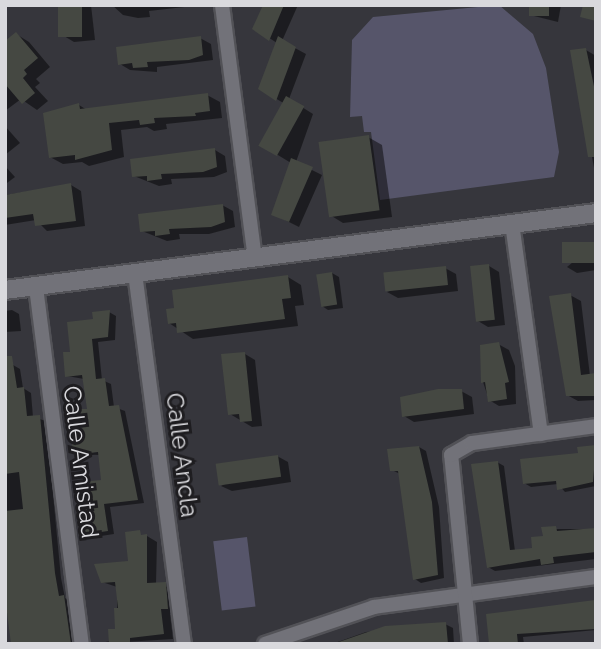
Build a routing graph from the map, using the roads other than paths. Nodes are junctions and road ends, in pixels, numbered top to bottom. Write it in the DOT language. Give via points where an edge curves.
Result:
graph roads {
  1 [pos="222,5"];
  2 [pos="596,213"];
  3 [pos="512,223"];
  4 [pos="255,258"];
  5 [pos="135,273"];
  6 [pos="36,287"];
  7 [pos="5,290"];
  8 [pos="596,426"];
  9 [pos="541,434"];
  10 [pos="596,577"];
  11 [pos="466,593"];
  12 [pos="82,644"];
  13 [pos="184,644"];
  14 [pos="265,644"];
  15 [pos="470,644"];
  1 -- 4 [label="street"];
  2 -- 3 [label="street"];
  3 -- 4 [label="street"];
  3 -- 9 [label="street"];
  4 -- 5 [label="street"];
  5 -- 6 [label="street"];
  5 -- 13 [label="street, Calle Ancla"];
  6 -- 7 [label="street"];
  6 -- 12 [label="street, Calle Amistad"];
  8 -- 9 [label="street"];
  9 -- 11 [label="street" via="472,443 451,455"];
  10 -- 11 [label="street"];
  11 -- 14 [label="street" via="374,607"];
  11 -- 15 [label="street"];
}
